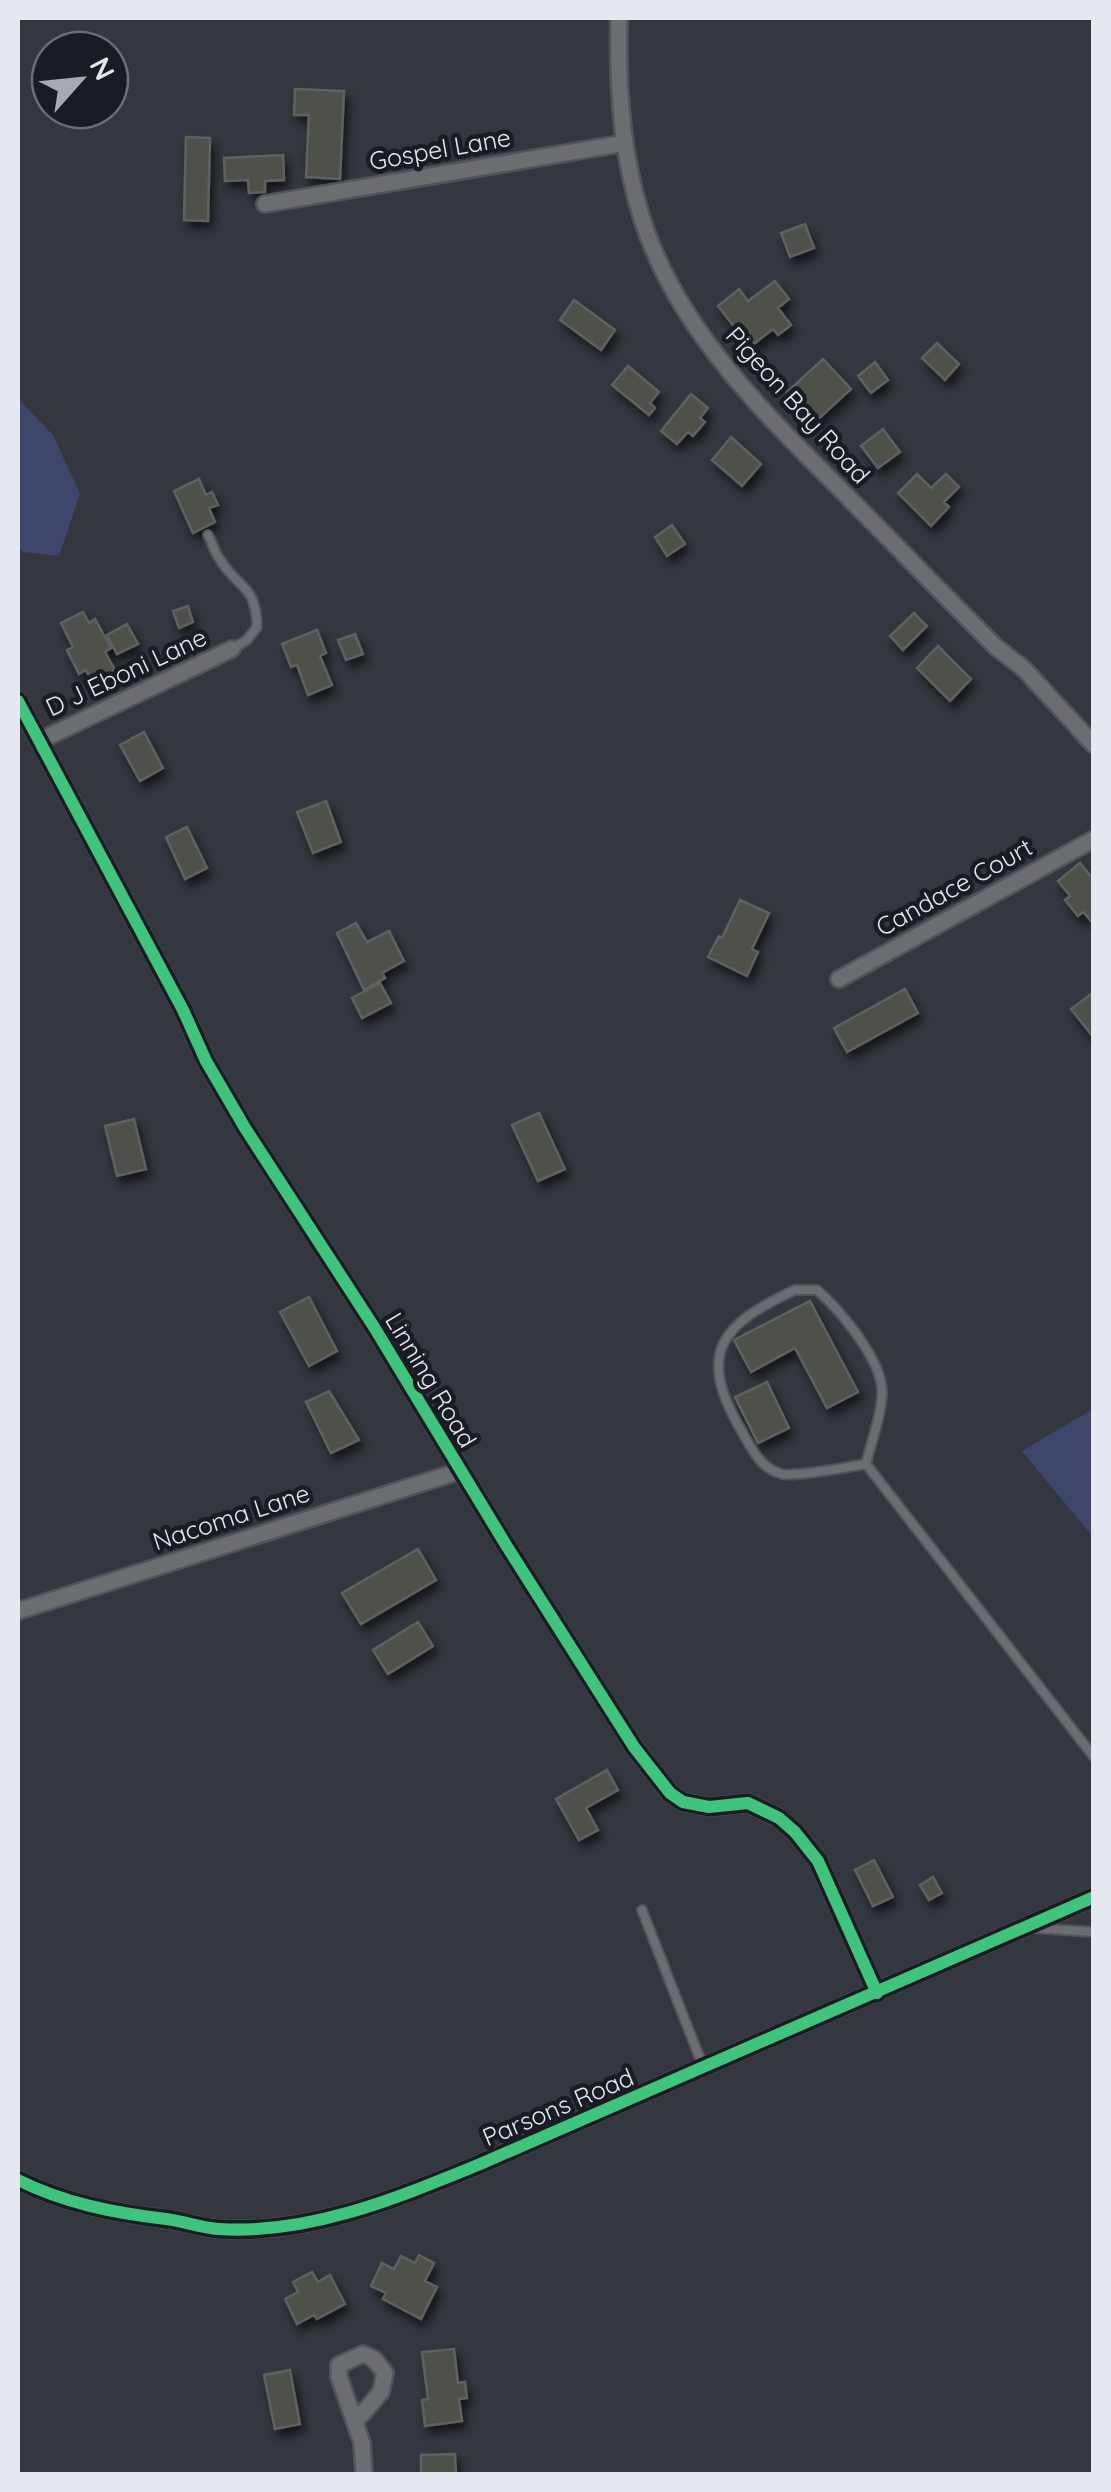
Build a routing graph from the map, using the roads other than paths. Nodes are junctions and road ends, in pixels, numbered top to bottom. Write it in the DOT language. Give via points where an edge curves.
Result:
graph roads {
  1 [pos="618,18"];
  2 [pos="625,144"];
  3 [pos="264,204"];
  4 [pos="208,535"];
  5 [pos="232,650"];
  6 [pos="18,700"];
  7 [pos="40,740"];
  8 [pos="1094,745"];
  9 [pos="1094,839"];
  10 [pos="839,979"];
  11 [pos="866,1464"];
  12 [pos="460,1471"];
  13 [pos="18,1610"];
  14 [pos="1094,1757"];
  15 [pos="1094,1897"];
  16 [pos="642,1910"];
  17 [pos="1026,1927"];
  18 [pos="1094,1932"];
  19 [pos="877,1993"];
  20 [pos="704,2069"];
  21 [pos="18,2180"];
  22 [pos="355,2422"];
  23 [pos="364,2474"];
  1 -- 2 [label="street, Pigeon Bay Road"];
  2 -- 3 [label="street, Gospel Lane"];
  2 -- 8 [label="street, Pigeon Bay Road" via="648,237 717,356 812,463"];
  4 -- 5 [label="lane" via="257,604 258,627"];
  5 -- 7 [label="street, D J Eboni Lane"];
  6 -- 7 [label="street, Linning Road"];
  7 -- 12 [label="street, Linning Road" via="206,1061"];
  9 -- 10 [label="street, Candace Court"];
  11 -- 11 [label="lane" via="883,1392 864,1344 836,1307 818,1290 795,1290 733,1326 716,1369 729,1409 759,1460 782,1474"];
  11 -- 14 [label="lane"];
  12 -- 13 [label="street, Nacoma Lane"];
  12 -- 19 [label="street, Linning Road" via="670,1794 710,1807 748,1803 795,1832 818,1861"];
  15 -- 17 [label="street, Parsons Road"];
  16 -- 20 [label="lane"];
  17 -- 18 [label="lane"];
  17 -- 19 [label="street, Parsons Road"];
  19 -- 20 [label="street, Parsons Road"];
  20 -- 21 [label="street, Parsons Road" via="392,2200 305,2222 217,2229 122,2214"];
  22 -- 23 [label="street"];
}
